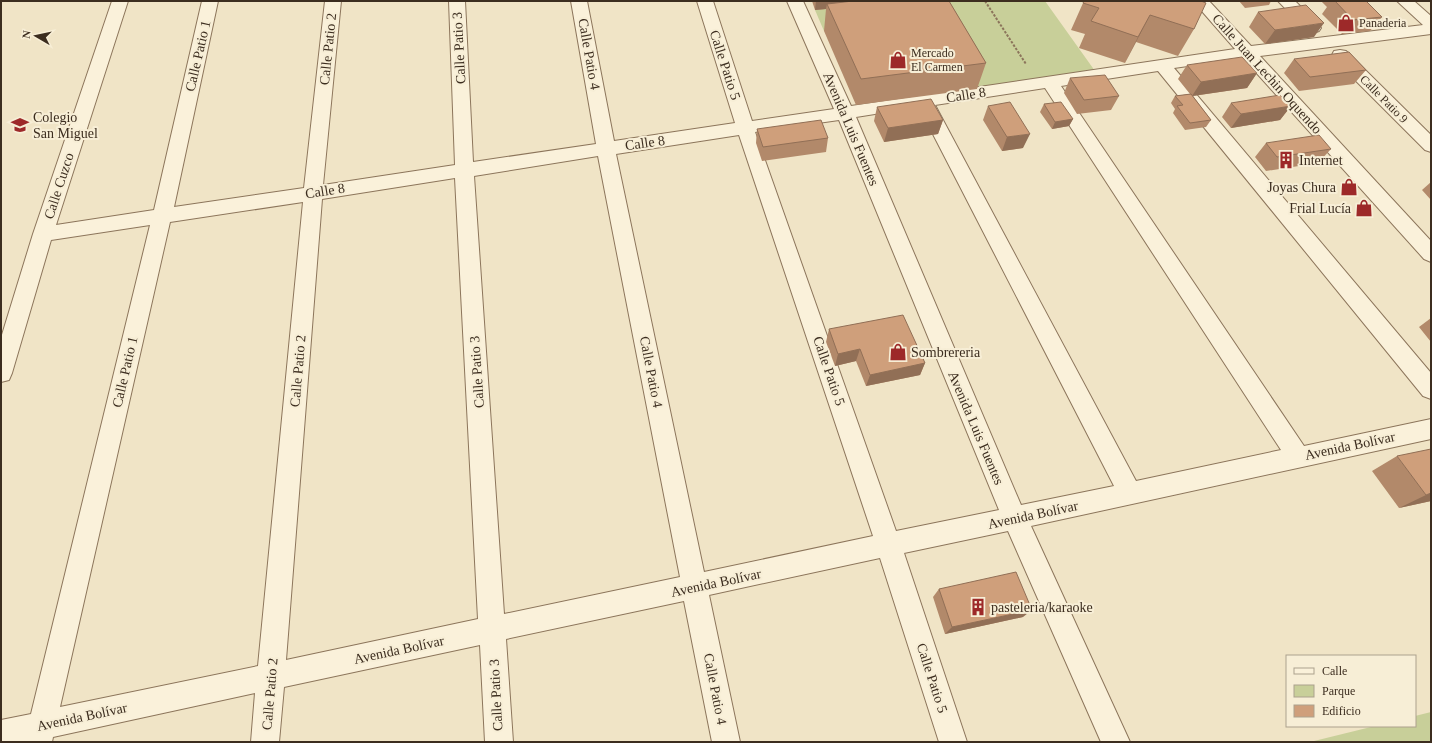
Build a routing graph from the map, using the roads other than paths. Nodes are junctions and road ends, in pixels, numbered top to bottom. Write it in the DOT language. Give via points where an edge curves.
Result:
graph roads {
  1 [pos="120,1"];
  2 [pos="210,1"];
  3 [pos="333,1"];
  4 [pos="457,1"];
  5 [pos="579,1"];
  6 [pos="705,1"];
  7 [pos="795,1"];
  8 [pos="1201,1"];
  9 [pos="1286,1"];
  10 [pos="1405,1"];
  11 [pos="1431,24"];
  12 [pos="1431,29"];
  13 [pos="1327,42"];
  14 [pos="1248,52"];
  15 [pos="1162,65"];
  16 [pos="1050,82"];
  17 [pos="924,101"];
  18 [pos="845,113"];
  19 [pos="745,128"];
  20 [pos="1431,146"];
  21 [pos="606,149"];
  22 [pos="464,170"];
  23 [pos="313,193"];
  24 [pos="162,216"];
  25 [pos="43,234"];
  26 [pos="1431,254"];
  27 [pos="1,373"];
  28 [pos="1431,389"];
  29 [pos="1431,429"];
  30 [pos="1298,457"];
  31 [pos="1130,493"];
  32 [pos="1014,519"];
  33 [pos="889,546"];
  34 [pos="695,587"];
  35 [pos="492,630"];
  36 [pos="271,677"];
  37 [pos="1,734"];
  38 [pos="40,734"];
  39 [pos="266,742"];
  40 [pos="499,742"];
  41 [pos="726,742"];
  42 [pos="953,742"];
  43 [pos="1116,742"];
  1 -- 25 [label="street, Calle Cuzco"];
  2 -- 24 [label="street, Calle Patio 1"];
  3 -- 23 [label="street, Calle Patio 2"];
  4 -- 22 [label="street, Calle Patio 3"];
  5 -- 21 [label="street, Calle Patio 4"];
  6 -- 19 [label="street, Calle Patio 5"];
  7 -- 18 [label="street, Avenida Luis Fuentes"];
  8 -- 14 [label="street, Calle Juan Lechin Oquendo"];
  9 -- 13 [label="street, Calle Patio 9"];
  10 -- 11 [label="street"];
  12 -- 13 [label="street, Calle 8"];
  13 -- 14 [label="street, Calle 8"];
  13 -- 20 [label="street, Calle Patio 9"];
  14 -- 15 [label="street, Calle 8"];
  14 -- 26 [label="street, Calle Juan Lechin Oquendo"];
  15 -- 16 [label="street, Calle 8"];
  15 -- 28 [label="street"];
  16 -- 17 [label="street, Calle 8"];
  16 -- 30 [label="street"];
  17 -- 18 [label="street, Calle 8"];
  17 -- 31 [label="street"];
  18 -- 19 [label="street, Calle 8"];
  18 -- 32 [label="street, Avenida Luis Fuentes"];
  19 -- 21 [label="street, Calle 8"];
  19 -- 33 [label="street, Calle Patio 5"];
  21 -- 22 [label="street, Calle 8"];
  21 -- 34 [label="street, Calle Patio 4"];
  22 -- 23 [label="street, Calle 8"];
  22 -- 35 [label="street, Calle Patio 3"];
  23 -- 24 [label="street, Calle 8"];
  23 -- 36 [label="street, Calle Patio 2"];
  24 -- 25 [label="street, Calle 8"];
  24 -- 38 [label="street, Calle Patio 1"];
  25 -- 27 [label="street, Calle Cuzco"];
  29 -- 30 [label="street, Avenida Bolívar"];
  30 -- 31 [label="street, Avenida Bolívar"];
  31 -- 32 [label="street, Avenida Bolívar"];
  32 -- 33 [label="street, Avenida Bolívar"];
  32 -- 43 [label="street, Avenida Luis Fuentes"];
  33 -- 34 [label="street, Avenida Bolívar"];
  33 -- 42 [label="street, Calle Patio 5"];
  34 -- 35 [label="street, Avenida Bolívar"];
  34 -- 41 [label="street, Calle Patio 4"];
  35 -- 36 [label="street, Avenida Bolívar"];
  35 -- 40 [label="street, Calle Patio 3"];
  36 -- 38 [label="street, Avenida Bolívar"];
  36 -- 39 [label="street, Calle Patio 2"];
  37 -- 38 [label="street, Avenida Bolívar"];
}
